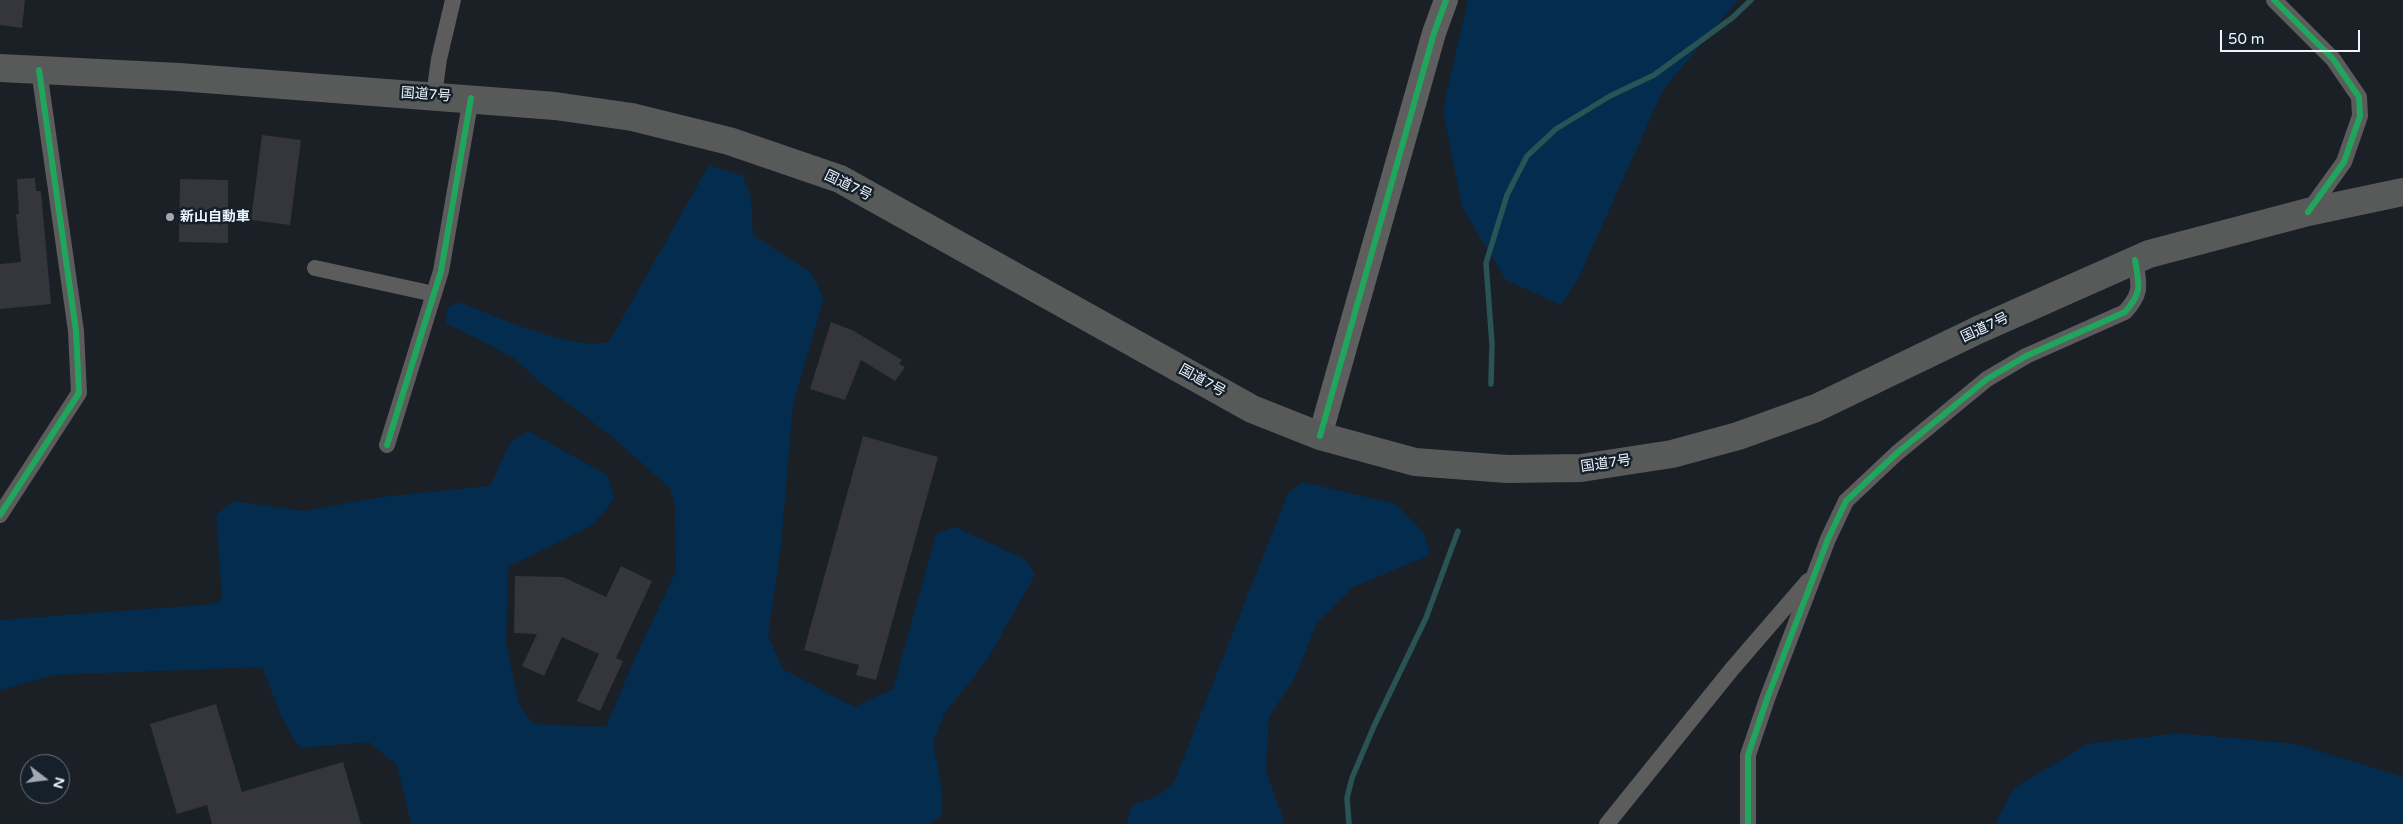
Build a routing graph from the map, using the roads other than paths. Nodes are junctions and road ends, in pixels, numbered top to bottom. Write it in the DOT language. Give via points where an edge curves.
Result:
graph roads {
  1 [pos="453,0"];
  2 [pos="1446,0"];
  3 [pos="2274,0"];
  4 [pos="0,68"];
  5 [pos="39,70"];
  6 [pos="434,95"];
  7 [pos="471,98"];
  8 [pos="2403,192"];
  9 [pos="2308,212"];
  10 [pos="2135,260"];
  11 [pos="315,268"];
  12 [pos="434,294"];
  13 [pos="1320,436"];
  14 [pos="387,445"];
  15 [pos="0,515"];
  16 [pos="1816,572"];
  17 [pos="1607,824"];
  18 [pos="1748,824"];
  1 -- 6 [label="street"];
  2 -- 13 [label="street"];
  3 -- 9 [label="street" via="2333,60 2359,97 2360,116 2344,162"];
  4 -- 5 [label="highway, 国道7号"];
  5 -- 6 [label="highway, 国道7号"];
  5 -- 15 [label="street" via="76,331 79,393"];
  6 -- 7 [label="highway, 国道7号"];
  7 -- 12 [label="street" via="441,272"];
  7 -- 13 [label="highway, 国道7号" via="632,117 729,141 840,179 1252,409"];
  8 -- 9 [label="highway, 国道7号"];
  9 -- 10 [label="highway, 国道7号"];
  10 -- 13 [label="highway, 国道7号" via="1978,330 1816,408 1738,436 1672,454 1581,468 1507,469 1415,462"];
  10 -- 16 [label="street" via="2139,284 2137,299 2125,312 2026,356 1987,379 1938,418 1846,501"];
  11 -- 12 [label="street"];
  12 -- 14 [label="street"];
  16 -- 17 [label="street" via="1732,669"];
  16 -- 18 [label="street" via="1748,755"];
}
